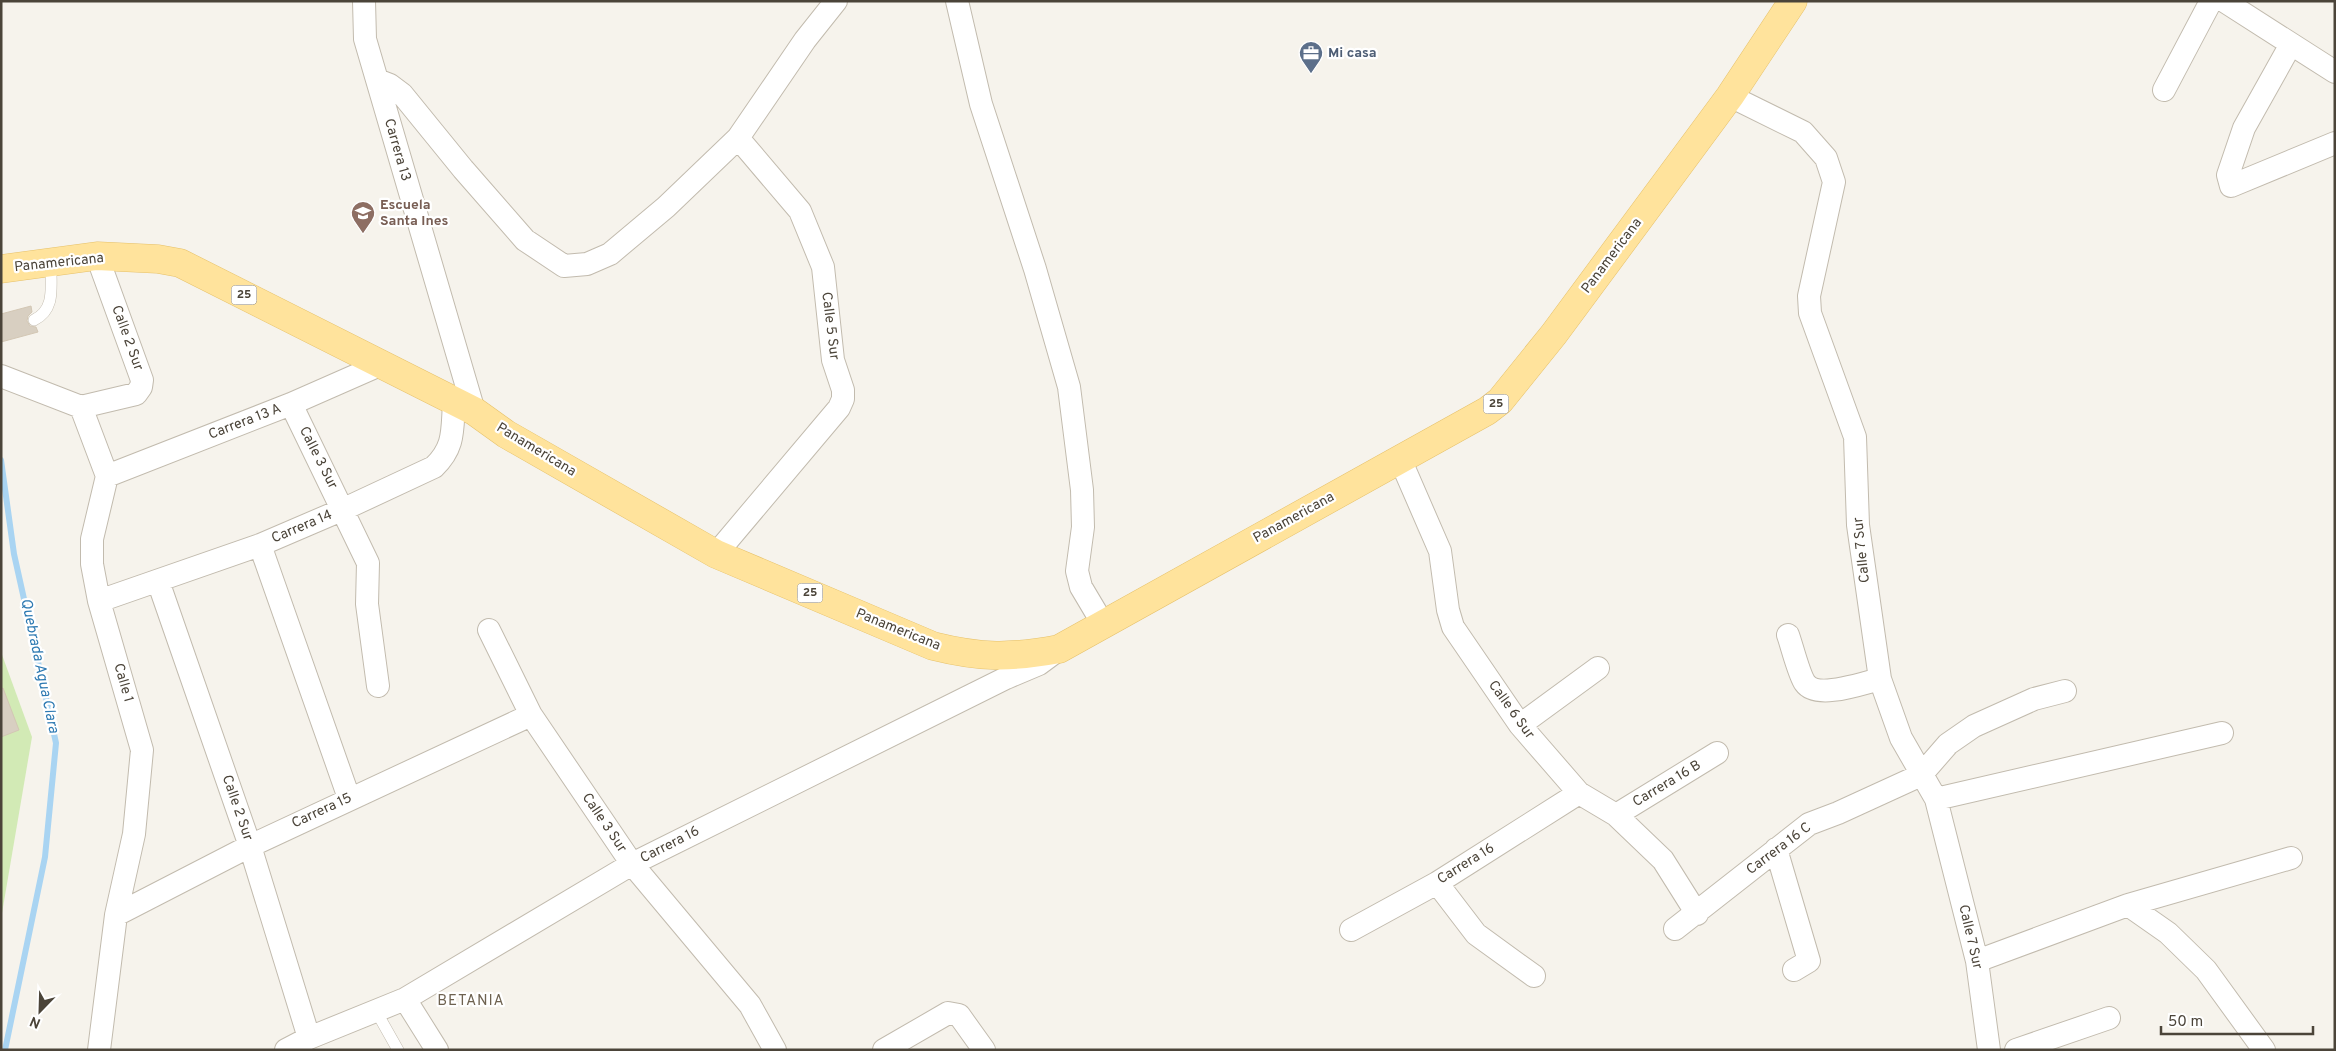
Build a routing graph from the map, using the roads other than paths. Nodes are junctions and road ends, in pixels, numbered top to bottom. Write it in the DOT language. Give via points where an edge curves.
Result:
graph roads {
  1 [pos="364,1"];
  2 [pos="836,1"];
  3 [pos="957,1"];
  4 [pos="1794,1"];
  5 [pos="2211,1"];
  6 [pos="2224,1"];
  7 [pos="2291,44"];
  8 [pos="2335,72"];
  9 [pos="377,80"];
  10 [pos="2164,90"];
  11 [pos="1730,96"];
  12 [pos="738,138"];
  13 [pos="2335,143"];
  14 [pos="97,256"];
  15 [pos="50,262"];
  16 [pos="1,269"];
  17 [pos="34,320"];
  18 [pos="382,364"];
  19 [pos="1,376"];
  20 [pos="291,404"];
  21 [pos="81,407"];
  22 [pos="464,407"];
  23 [pos="1400,459"];
  24 [pos="107,476"];
  25 [pos="344,510"];
  26 [pos="260,545"];
  27 [pos="716,554"];
  28 [pos="158,581"];
  29 [pos="100,601"];
  30 [pos="1103,624"];
  31 [pos="489,630"];
  32 [pos="1788,635"];
  33 [pos="1059,649"];
  34 [pos="1598,668"];
  35 [pos="1880,679"];
  36 [pos="378,686"];
  37 [pos="2066,691"];
  38 [pos="531,715"];
  39 [pos="1520,725"];
  40 [pos="2222,733"];
  41 [pos="1718,753"];
  42 [pos="1921,775"];
  43 [pos="1579,793"];
  44 [pos="349,798"];
  45 [pos="1936,799"];
  46 [pos="1616,815"];
  47 [pos="250,846"];
  48 [pos="1776,849"];
  49 [pos="2291,858"];
  50 [pos="632,864"];
  51 [pos="1437,883"];
  52 [pos="2128,905"];
  53 [pos="1696,914"];
  54 [pos="116,915"];
  55 [pos="1675,929"];
  56 [pos="1351,930"];
  57 [pos="1977,961"];
  58 [pos="1802,966"];
  59 [pos="1534,976"];
  60 [pos="405,1000"];
  61 [pos="376,1011"];
  62 [pos="2109,1018"];
  63 [pos="309,1038"];
  64 [pos="887,1049"];
  65 [pos="98,1050"];
  66 [pos="286,1050"];
  67 [pos="398,1050"];
  68 [pos="437,1050"];
  69 [pos="775,1050"];
  70 [pos="984,1050"];
  71 [pos="1989,1050"];
  72 [pos="2016,1050"];
  73 [pos="2264,1050"];
  1 -- 9 [label="street, Carrera 13" via="365,40"];
  2 -- 12 [label="street" via="805,40"];
  3 -- 30 [label="street" via="981,104 1069,386 1082,490 1083,527 1076,571 1081,587"];
  4 -- 11 [label="main road, Panamericana / 25"];
  5 -- 10 [label="street"];
  6 -- 7 [label="street"];
  7 -- 8 [label="street"];
  7 -- 13 [label="street" via="2244,128 2228,175 2231,186"];
  9 -- 12 [label="street" via="402,94 525,240 564,266 587,264 610,254 666,207"];
  9 -- 22 [label="street, Carrera 13"];
  11 -- 23 [label="main road, Panamericana / 25" via="1554,334 1500,401"];
  11 -- 35 [label="street, Calle 7 Sur" via="1803,132 1826,158 1834,182 1809,296 1810,313 1855,437 1858,525"];
  12 -- 27 [label="street, Calle 5 Sur" via="800,211 822,267 833,360 843,399 839,408"];
  14 -- 15 [label="main road, Panamericana / 25"];
  14 -- 18 [label="main road, Panamericana / 25" via="180,263"];
  14 -- 21 [label="street, Calle 2 Sur" via="142,380 136,394"];
  15 -- 16 [label="main road, Panamericana / 25"];
  15 -- 17 [label="lane" via="50,305 44,315"];
  18 -- 20 [label="street, Carrera 13 A"];
  18 -- 22 [label="main road, Panamericana / 25"];
  19 -- 21 [label="street"];
  20 -- 24 [label="street, Carrera 13 A"];
  20 -- 25 [label="street, Calle 3 Sur"];
  21 -- 24 [label="street"];
  22 -- 25 [label="street, Carrera 14" via="445,457 434,467"];
  22 -- 27 [label="main road, Panamericana / 25"];
  23 -- 30 [label="main road, Panamericana / 25"];
  23 -- 39 [label="street, Calle 6 Sur" via="1440,551 1453,627"];
  24 -- 29 [label="street, Calle 1" via="92,539 92,564"];
  25 -- 26 [label="street, Carrera 14"];
  25 -- 36 [label="street, Calle 3 Sur" via="368,563 368,604"];
  26 -- 28 [label="street, Carrera 14"];
  26 -- 44 [label="street"];
  27 -- 33 [label="main road, Panamericana / 25" via="933,646 990,656 1022,656"];
  28 -- 29 [label="street, Carrera 14"];
  28 -- 47 [label="street, Calle 2 Sur"];
  29 -- 54 [label="street, Calle 1" via="142,750 134,834"];
  30 -- 33 [label="main road, Panamericana / 25"];
  31 -- 38 [label="street, Calle 3 Sur"];
  32 -- 35 [label="street" via="1805,684 1814,690 1824,692"];
  33 -- 50 [label="street, Carrera 16" via="1039,664"];
  34 -- 39 [label="street"];
  35 -- 42 [label="street, Calle 7 Sur" via="1901,738"];
  37 -- 42 [label="street" via="2034,699 1974,726 1948,744"];
  38 -- 44 [label="street, Carrera 15"];
  38 -- 50 [label="street, Calle 3 Sur"];
  39 -- 43 [label="street, Calle 6 Sur"];
  40 -- 45 [label="street"];
  41 -- 46 [label="street, Carrera 16 B"];
  42 -- 45 [label="street, Calle 7 Sur"];
  42 -- 48 [label="street, Carrera 16 C" via="1808,824"];
  43 -- 46 [label="street, Calle 6 Sur"];
  43 -- 51 [label="street, Carrera 16"];
  44 -- 47 [label="street, Carrera 15"];
  45 -- 57 [label="street, Calle 7 Sur"];
  46 -- 53 [label="street, Calle 6 Sur" via="1663,860"];
  47 -- 54 [label="street, Carrera 15"];
  47 -- 63 [label="street, Calle 2 Sur"];
  48 -- 53 [label="street, Carrera 16 C"];
  48 -- 58 [label="street"];
  49 -- 52 [label="street"];
  50 -- 60 [label="street, Carrera 16"];
  50 -- 69 [label="street, Calle 3 Sur" via="750,1005"];
  51 -- 56 [label="street, Carrera 16"];
  51 -- 59 [label="street" via="1476,934"];
  52 -- 57 [label="street"];
  52 -- 73 [label="street" via="2168,933 2206,970"];
  53 -- 55 [label="street, Carrera 16 C"];
  54 -- 65 [label="street, Calle 1"];
  57 -- 71 [label="street, Calle 7 Sur"];
  60 -- 61 [label="street, Carrera 16"];
  60 -- 68 [label="street"];
  61 -- 63 [label="street, Carrera 16"];
  61 -- 67 [label="lane"];
  62 -- 72 [label="street"];
  63 -- 66 [label="street, Carrera 16"];
  64 -- 70 [label="street" via="948,1013 959,1015"];
}
